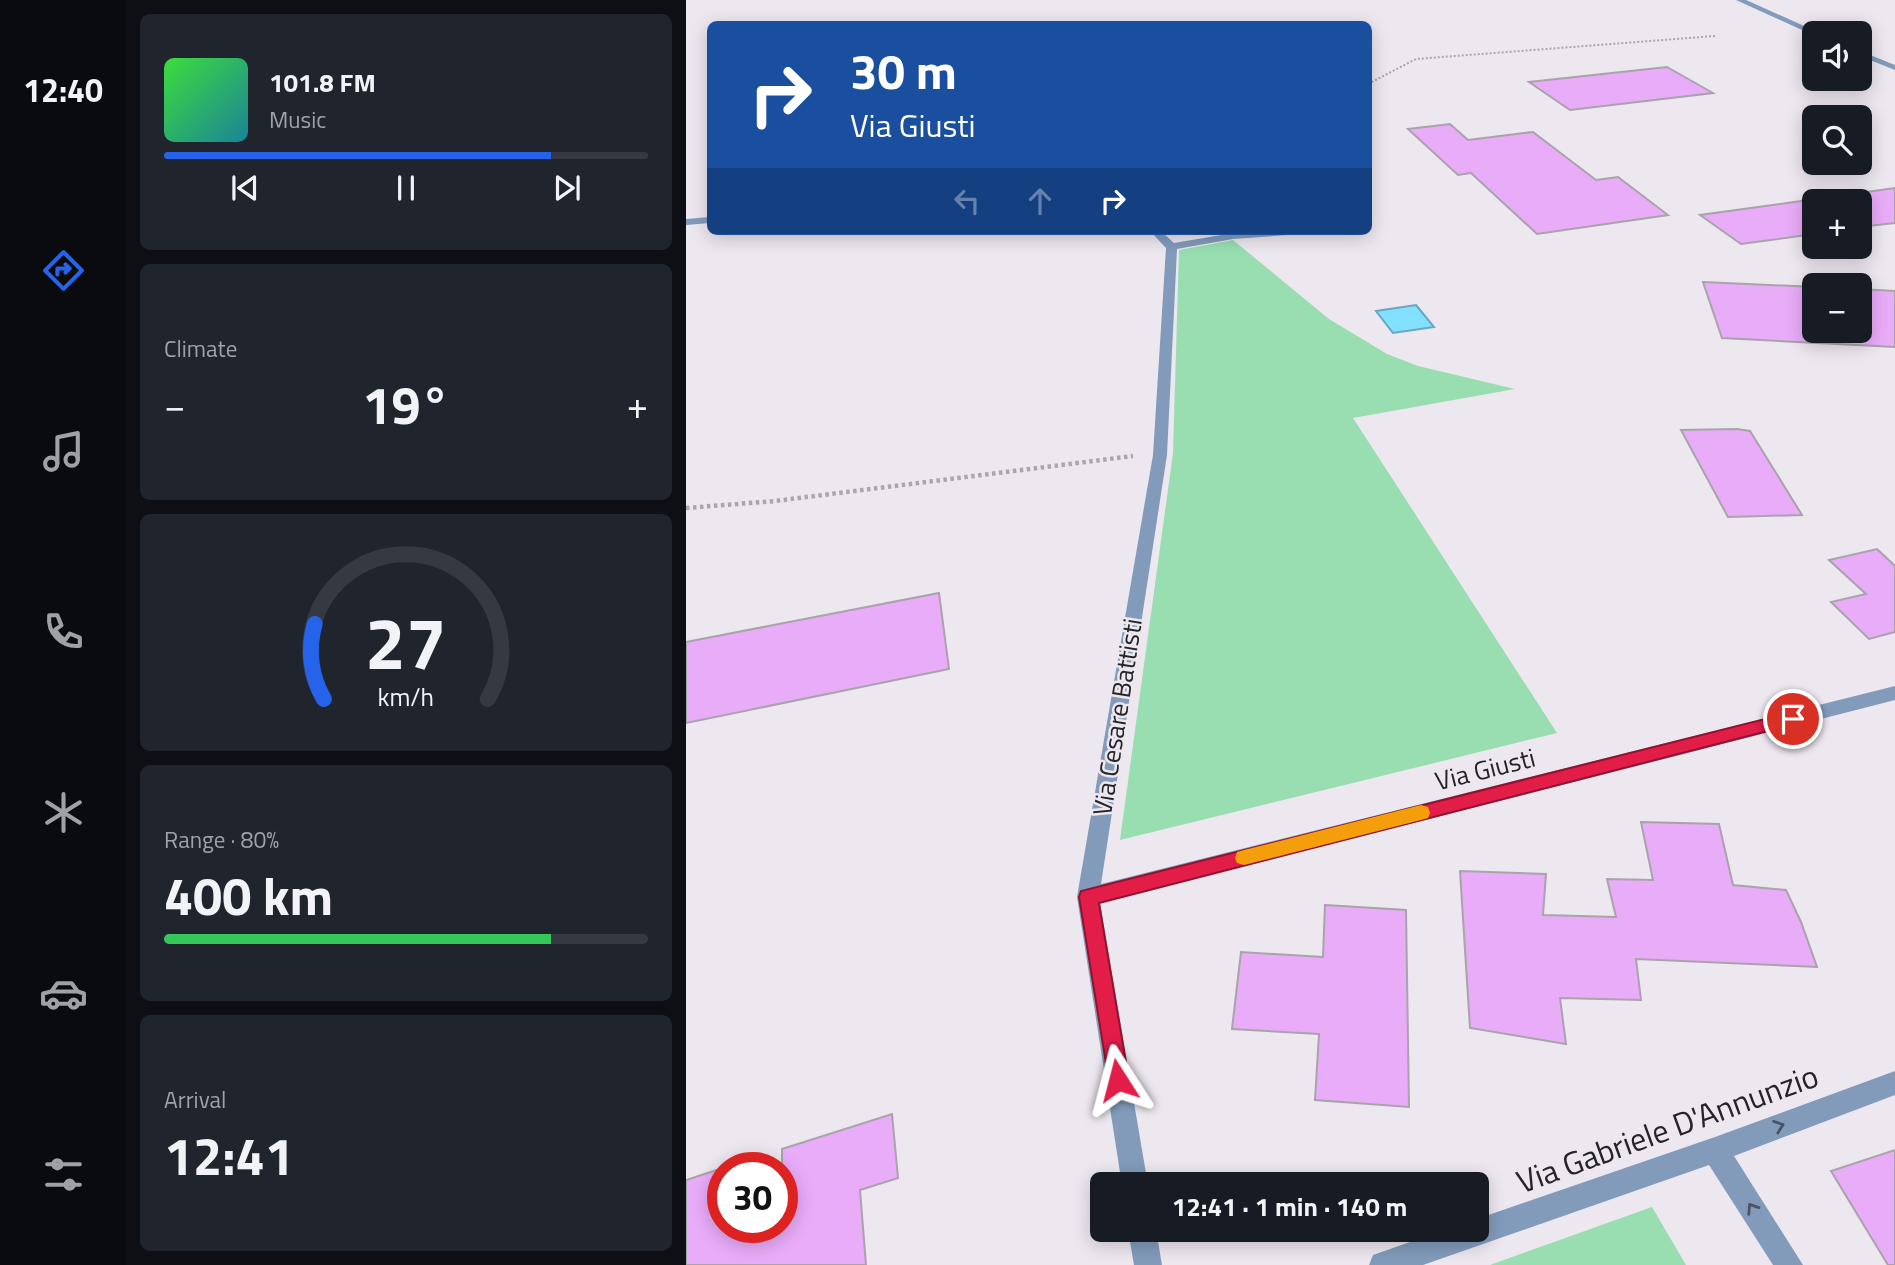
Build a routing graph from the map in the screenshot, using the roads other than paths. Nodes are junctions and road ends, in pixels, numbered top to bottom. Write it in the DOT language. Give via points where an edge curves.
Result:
graph roads {
  1 [pos="1740,0"];
  2 [pos="1802,27"];
  3 [pos="1872,58"];
  4 [pos="1895,68"];
  5 [pos="707,220"];
  6 [pos="686,222"];
  7 [pos="1159,235"];
  8 [pos="1247,235"];
  9 [pos="1172,247"];
  10 [pos="1895,693"];
  11 [pos="1088,897"];
  12 [pos="1895,1083"];
  13 [pos="1715,1150"];
  14 [pos="1133,1172"];
  15 [pos="1144,1242"];
  16 [pos="1148,1265"];
  17 [pos="1383,1265"];
  18 [pos="1789,1265"];
  1 -- 2 [label="street"];
  3 -- 4 [label="street"];
  5 -- 6 [label="street"];
  7 -- 9 [label="street"];
  8 -- 9 [label="street"];
  9 -- 11 [label="street, Via Cesare Battisti" via="1160,455"];
  10 -- 11 [label="street, Via Giusti"];
  11 -- 14 [label="street, Via Cesare Battisti"];
  13 -- 12 [label="street, Via Gabriele D'Annunzio, one-way"];
  13 -- 17 [label="street, Via Gabriele D'Annunzio"];
  18 -- 13 [label="street, one-way"];
  15 -- 16 [label="street"];
}
